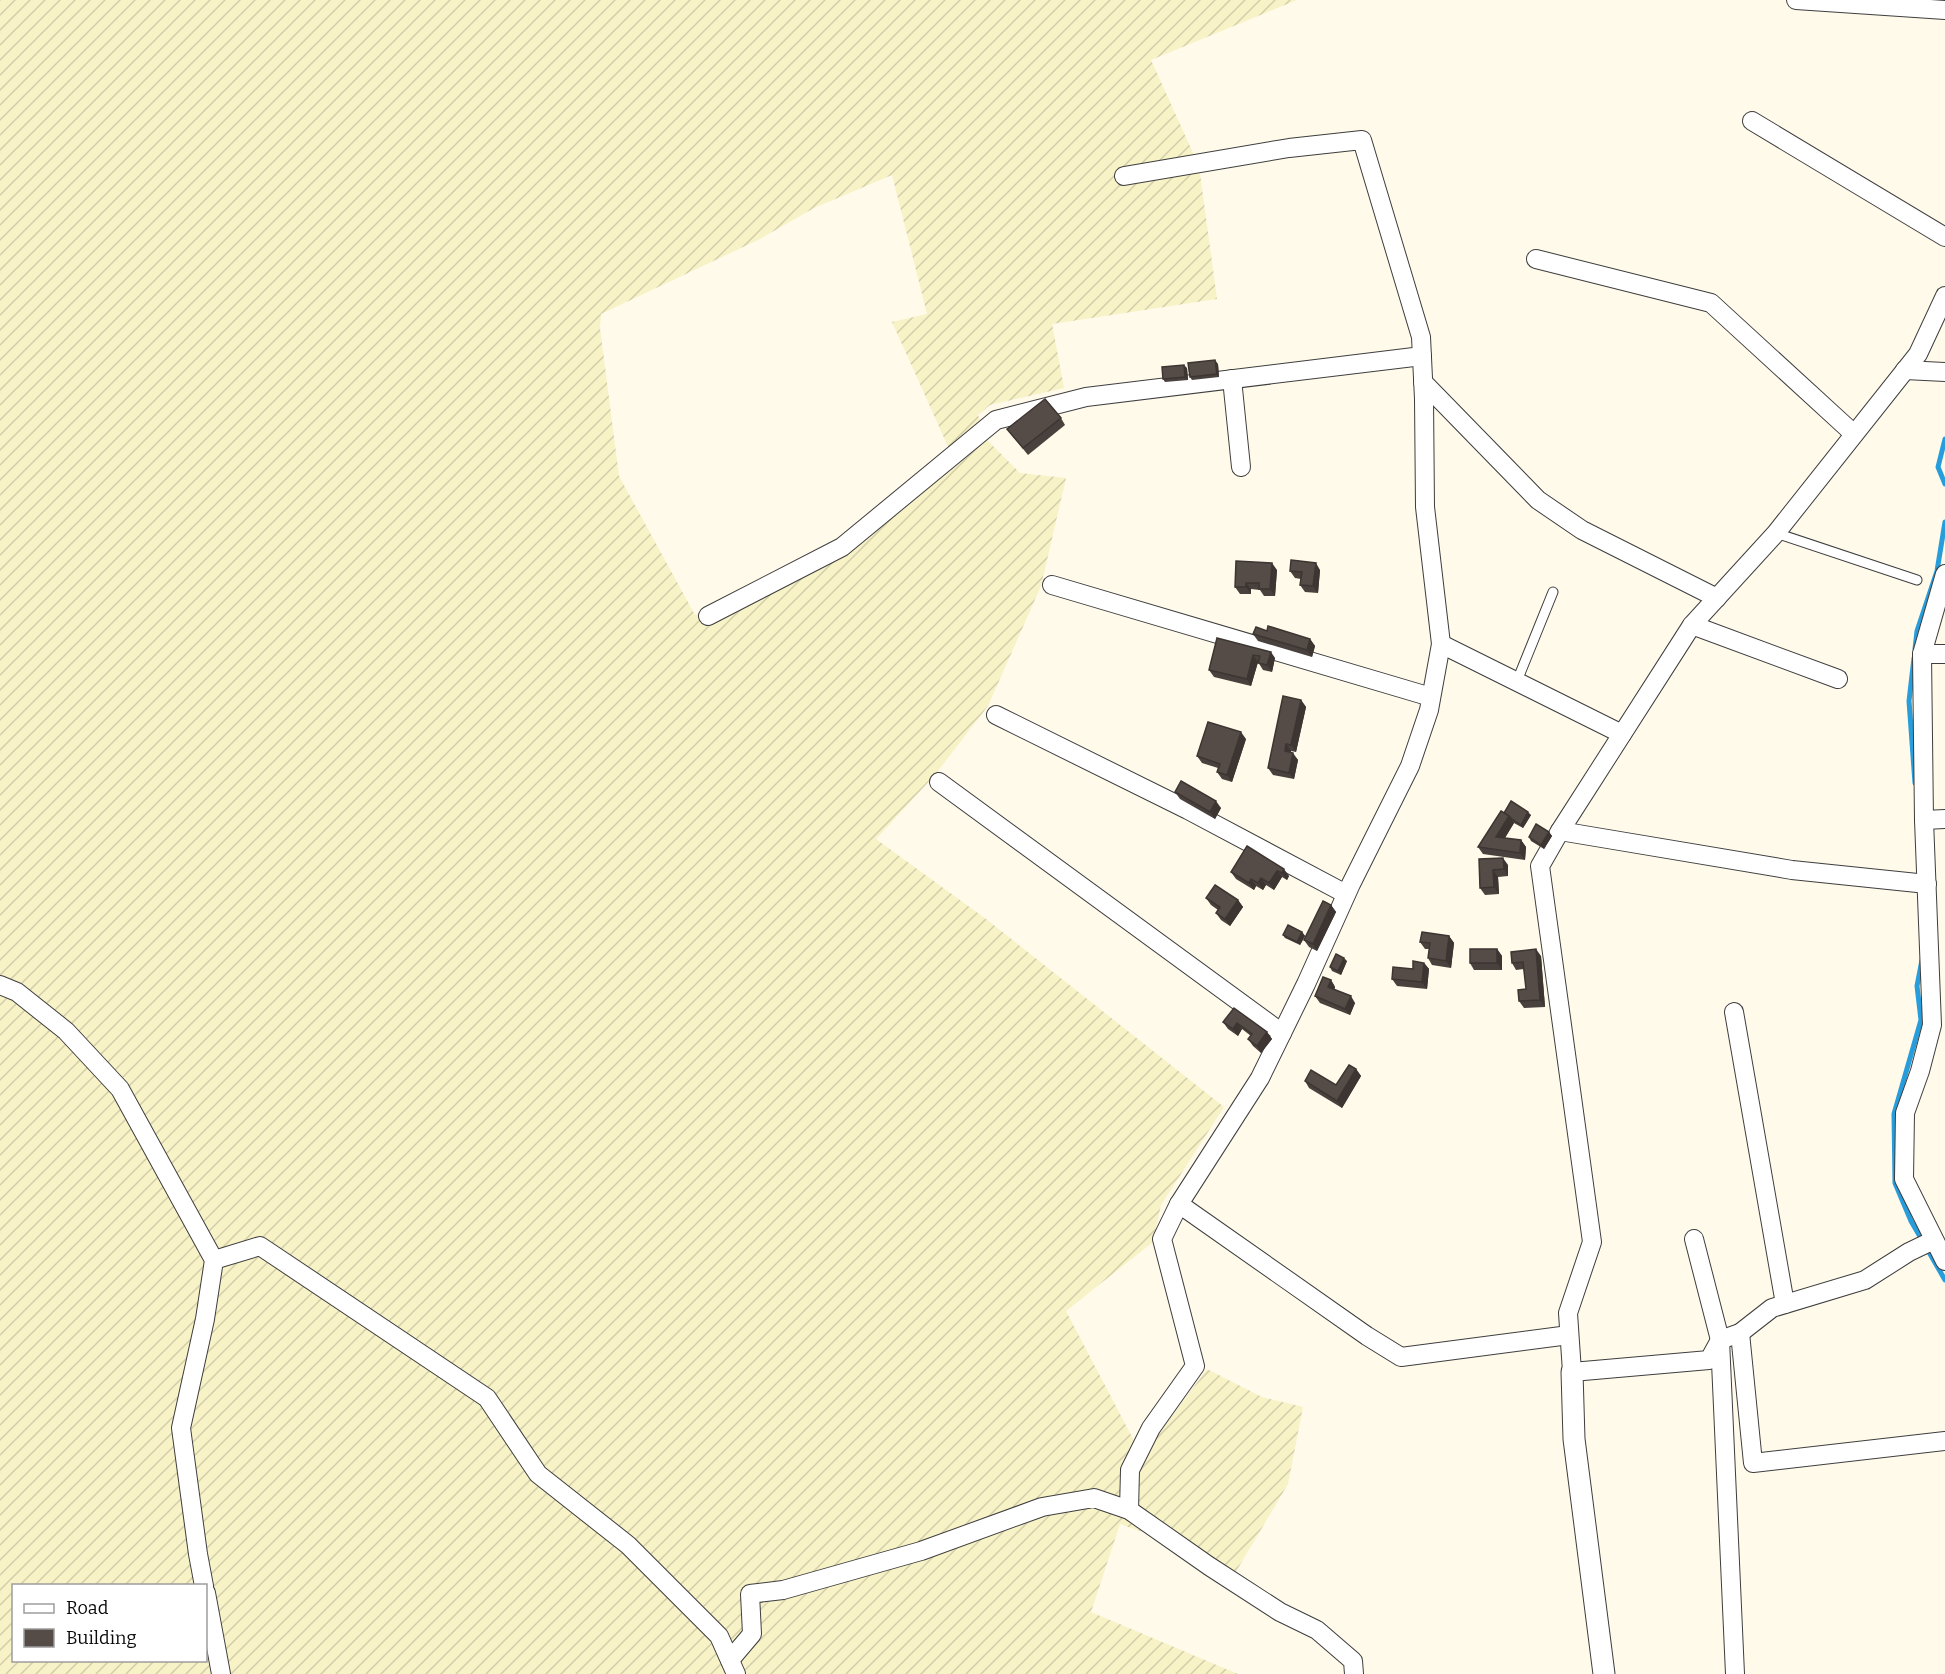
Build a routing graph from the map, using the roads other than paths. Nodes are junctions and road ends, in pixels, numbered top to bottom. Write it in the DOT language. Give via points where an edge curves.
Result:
graph roads {
  1 [pos="1796,0"];
  2 [pos="1945,10"];
  3 [pos="1752,121"];
  4 [pos="1124,176"];
  5 [pos="1945,237"];
  6 [pos="1536,259"];
  7 [pos="1945,296"];
  8 [pos="1422,356"];
  9 [pos="1905,370"];
  10 [pos="1945,372"];
  11 [pos="1232,379"];
  12 [pos="1424,382"];
  13 [pos="1854,434"];
  14 [pos="1241,467"];
  15 [pos="1776,533"];
  16 [pos="1945,574"];
  17 [pos="1917,580"];
  18 [pos="1052,585"];
  19 [pos="1553,592"];
  20 [pos="1717,598"];
  21 [pos="708,616"];
  22 [pos="1692,625"];
  23 [pos="1441,644"];
  24 [pos="1922,654"];
  25 [pos="1945,654"];
  26 [pos="1838,679"];
  27 [pos="1516,681"];
  28 [pos="1431,697"];
  29 [pos="996,715"];
  30 [pos="1622,734"];
  31 [pos="939,782"];
  32 [pos="1945,819"];
  33 [pos="1924,820"];
  34 [pos="1560,831"];
  35 [pos="1920,884"];
  36 [pos="1346,894"];
  37 [pos="1938,970"];
  38 [pos="0,985"];
  39 [pos="1734,1012"];
  40 [pos="1282,1033"];
  41 [pos="1179,1204"];
  42 [pos="1695,1239"];
  43 [pos="1932,1241"];
  44 [pos="214,1260"];
  45 [pos="1945,1261"];
  46 [pos="1785,1304"];
  47 [pos="1740,1333"];
  48 [pos="1569,1335"];
  49 [pos="1720,1340"];
  50 [pos="1572,1372"];
  51 [pos="1945,1441"];
  52 [pos="1129,1510"];
  53 [pos="204,1584"];
  54 [pos="207,1598"];
  55 [pos="733,1667"];
  56 [pos="221,1674"];
  57 [pos="1354,1674"];
  58 [pos="1604,1674"];
  59 [pos="1735,1674"];
  1 -- 2 [label="street"];
  3 -- 5 [label="street"];
  4 -- 8 [label="street" via="1289,148 1362,140 1421,337"];
  6 -- 13 [label="street" via="1711,303"];
  7 -- 9 [label="street" via="1918,354"];
  8 -- 11 [label="street"];
  8 -- 12 [label="street"];
  9 -- 10 [label="street"];
  9 -- 13 [label="street"];
  11 -- 14 [label="street"];
  11 -- 21 [label="street" via="1086,397 996,420 842,547"];
  12 -- 20 [label="street" via="1538,500 1582,530"];
  12 -- 23 [label="street" via="1425,507"];
  13 -- 15 [label="street"];
  15 -- 17 [label="lane"];
  15 -- 20 [label="street"];
  16 -- 24 [label="street"];
  18 -- 28 [label="street"];
  19 -- 27 [label="lane"];
  20 -- 22 [label="street"];
  22 -- 26 [label="street"];
  22 -- 30 [label="street"];
  23 -- 27 [label="street"];
  23 -- 28 [label="street"];
  24 -- 25 [label="street"];
  24 -- 33 [label="street"];
  27 -- 30 [label="street"];
  28 -- 36 [label="street" via="1410,766"];
  29 -- 36 [label="street"];
  30 -- 34 [label="street"];
  31 -- 40 [label="street"];
  32 -- 33 [label="street"];
  33 -- 35 [label="street"];
  34 -- 35 [label="street" via="1792,870"];
  34 -- 48 [label="street" via="1540,866 1592,1242 1568,1313"];
  35 -- 37 [label="street"];
  36 -- 40 [label="street"];
  37 -- 43 [label="street" via="1932,1025 1905,1113 1904,1179"];
  38 -- 44 [label="street" via="17,992 66,1031 120,1089"];
  39 -- 46 [label="street"];
  40 -- 41 [label="street" via="1260,1078"];
  41 -- 48 [label="street" via="1401,1357"];
  41 -- 52 [label="street" via="1162,1239 1195,1366 1151,1428 1130,1470"];
  42 -- 49 [label="street"];
  43 -- 45 [label="street"];
  43 -- 46 [label="street" via="1865,1280"];
  44 -- 53 [label="street" via="181,1428"];
  44 -- 55 [label="street" via="260,1246 488,1398 538,1474 628,1545 719,1636"];
  46 -- 47 [label="street" via="1772,1308"];
  47 -- 49 [label="street"];
  47 -- 51 [label="street" via="1753,1463"];
  48 -- 50 [label="street"];
  49 -- 50 [label="street" via="1709,1360"];
  49 -- 59 [label="street"];
  50 -- 58 [label="street" via="1574,1439"];
  52 -- 55 [label="street" via="1094,1498 1042,1507 921,1551 783,1590 750,1594 752,1634"];
  52 -- 57 [label="street" via="1280,1612 1317,1630 1353,1661"];
  54 -- 56 [label="street"];
}
